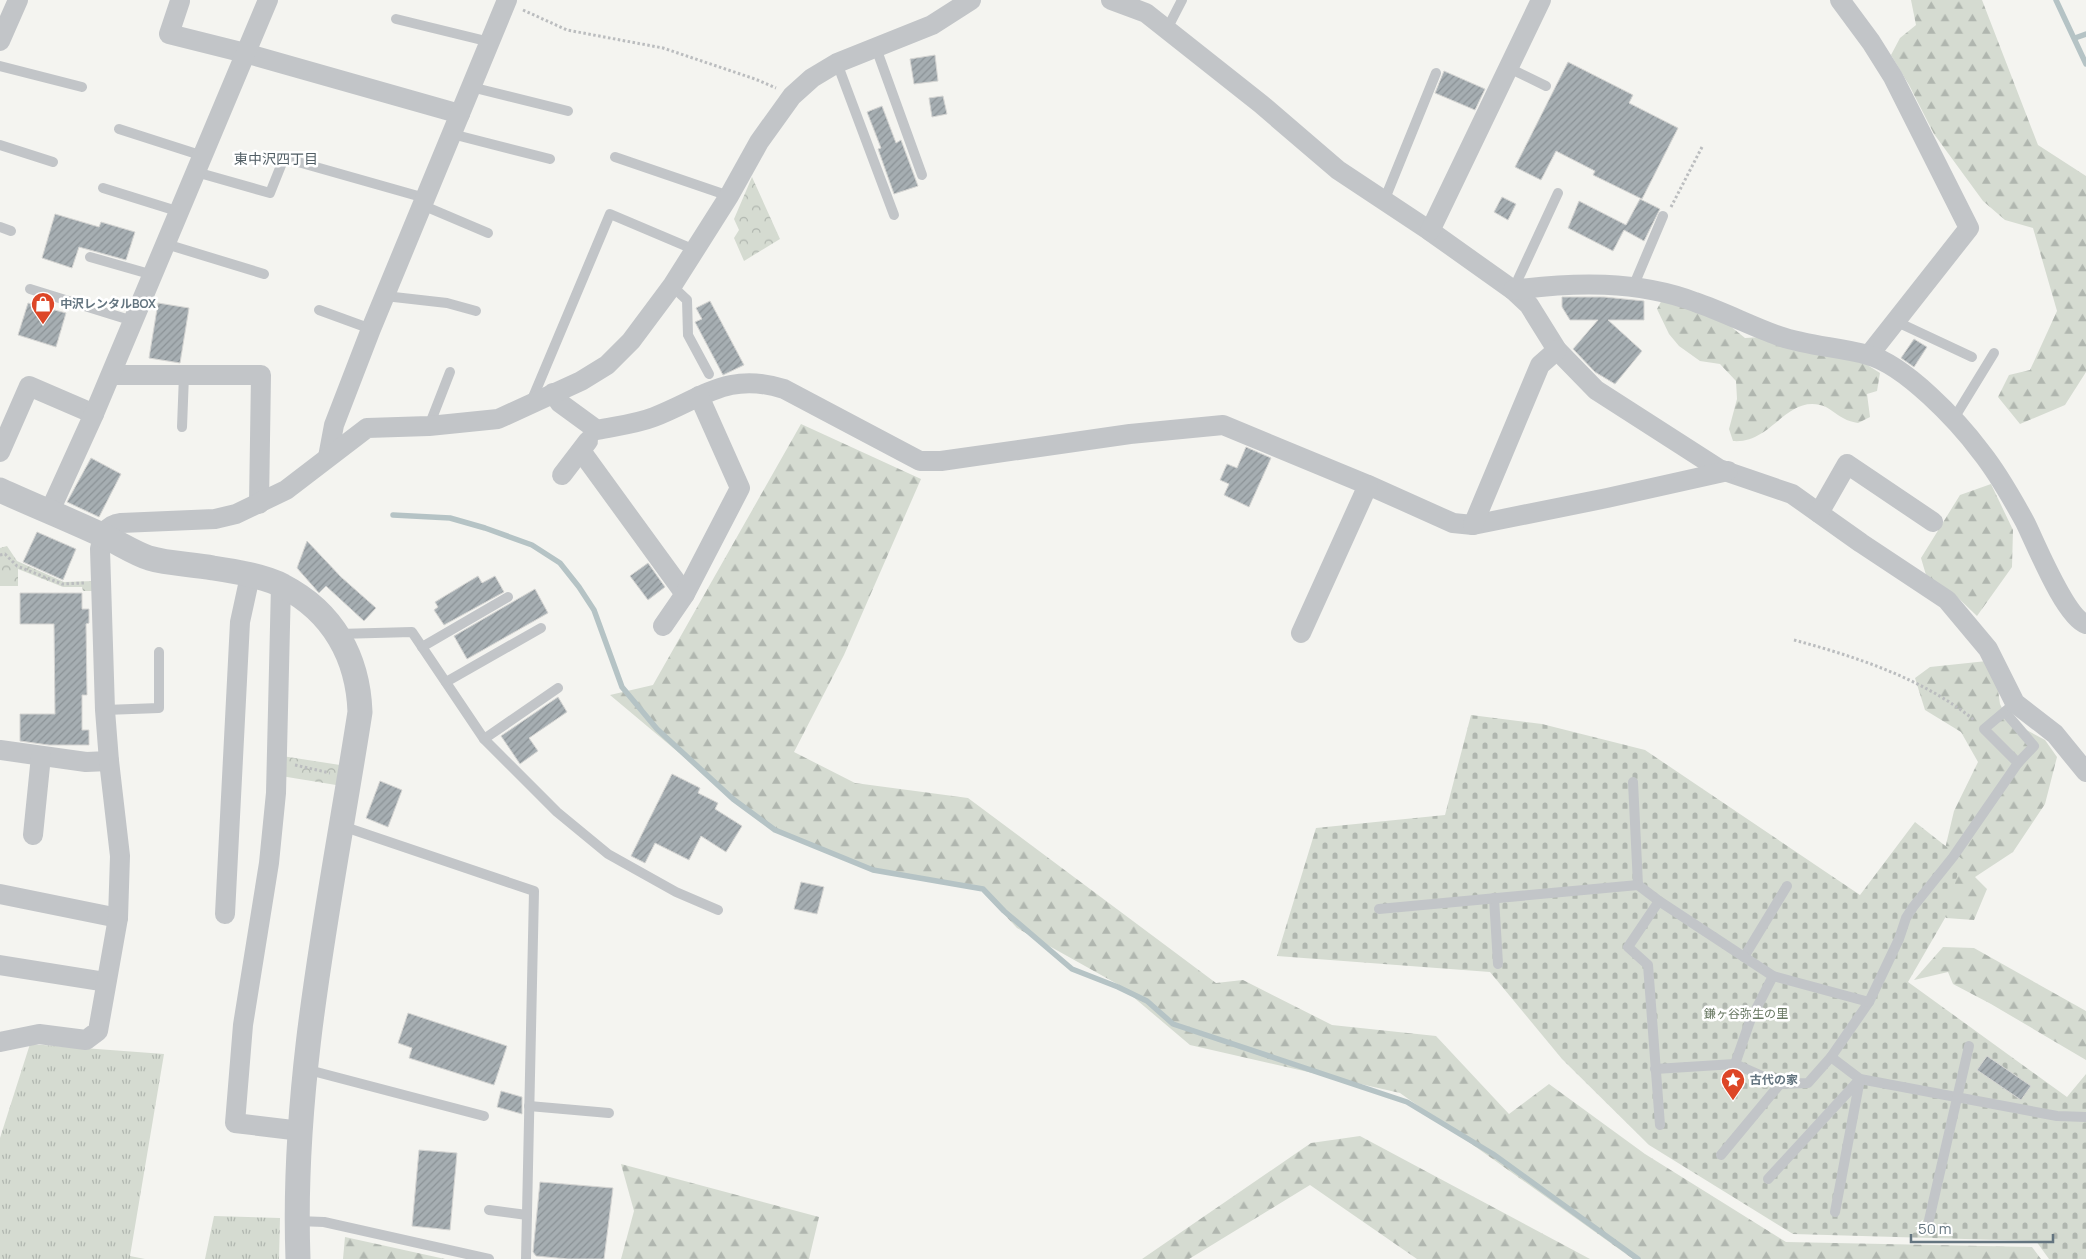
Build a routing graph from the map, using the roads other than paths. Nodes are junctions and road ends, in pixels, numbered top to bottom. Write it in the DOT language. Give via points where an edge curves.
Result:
graph roads {
  1 [pos="18,0"];
  2 [pos="268,0"];
  3 [pos="971,0"];
  4 [pos="1182,0"];
  5 [pos="1541,0"];
  6 [pos="1840,0"];
  7 [pos="180,1"];
  8 [pos="1118,1"];
  9 [pos="506,3"];
  10 [pos="396,19"];
  11 [pos="1166,31"];
  12 [pos="0,41"];
  13 [pos="490,42"];
  14 [pos="876,48"];
  15 [pos="246,53"];
  16 [pos="837,63"];
  17 [pos="0,66"];
  18 [pos="1509,68"];
  19 [pos="1436,73"];
  20 [pos="1546,86"];
  21 [pos="471,87"];
  22 [pos="82,88"];
  23 [pos="568,111"];
  24 [pos="460,114"];
  25 [pos="118,129"];
  26 [pos="452,134"];
  27 [pos="0,145"];
  28 [pos="615,157"];
  29 [pos="550,159"];
  30 [pos="53,162"];
  31 [pos="200,164"];
  32 [pos="922,175"];
  33 [pos="103,188"];
  34 [pos="1558,193"];
  35 [pos="729,196"];
  36 [pos="424,201"];
  37 [pos="1384,201"];
  38 [pos="180,212"];
  39 [pos="894,214"];
  40 [pos="1663,216"];
  41 [pos="0,227"];
  42 [pos="11,231"];
  43 [pos="1430,231"];
  44 [pos="488,233"];
  45 [pos="166,244"];
  46 [pos="695,250"];
  47 [pos="90,257"];
  48 [pos="264,274"];
  49 [pos="153,275"];
  50 [pos="672,286"];
  51 [pos="1633,287"];
  52 [pos="30,289"];
  53 [pos="1513,290"];
  54 [pos="384,296"];
  55 [pos="319,310"];
  56 [pos="476,311"];
  57 [pos="133,321"];
  58 [pos="1895,321"];
  59 [pos="371,329"];
  60 [pos="1557,350"];
  61 [pos="1994,353"];
  62 [pos="1869,355"];
  63 [pos="1972,357"];
  64 [pos="450,372"];
  65 [pos="111,374"];
  66 [pos="708,374"];
  67 [pos="184,375"];
  68 [pos="553,393"];
  69 [pos="698,396"];
  70 [pos="531,403"];
  71 [pos="94,414"];
  72 [pos="1953,420"];
  73 [pos="429,426"];
  74 [pos="182,427"];
  75 [pos="597,430"];
  76 [pos="581,451"];
  77 [pos="0,452"];
  78 [pos="328,456"];
  79 [pos="1728,471"];
  80 [pos="562,475"];
  81 [pos="1368,485"];
  82 [pos="3,494"];
  83 [pos="259,504"];
  84 [pos="49,513"];
  85 [pos="1819,513"];
  86 [pos="1933,522"];
  87 [pos="1473,525"];
  88 [pos="103,535"];
  89 [pos="250,576"];
  90 [pos="281,585"];
  91 [pos="685,594"];
  92 [pos="508,597"];
  93 [pos="2086,624"];
  94 [pos="663,626"];
  95 [pos="541,628"];
  96 [pos="1301,633"];
  97 [pos="337,634"];
  98 [pos="422,647"];
  99 [pos="159,652"];
  100 [pos="446,682"];
  101 [pos="558,688"];
  102 [pos="2010,707"];
  103 [pos="105,710"];
  104 [pos="484,739"];
  105 [pos="0,750"];
  106 [pos="41,756"];
  107 [pos="109,761"];
  108 [pos="2018,763"];
  109 [pos="2086,772"];
  110 [pos="1633,782"];
  111 [pos="342,826"];
  112 [pos="33,834"];
  113 [pos="1638,885"];
  114 [pos="1787,886"];
  115 [pos="0,894"];
  116 [pos="1494,898"];
  117 [pos="1658,901"];
  118 [pos="1379,909"];
  119 [pos="718,910"];
  120 [pos="225,914"];
  121 [pos="118,918"];
  122 [pos="1744,957"];
  123 [pos="1498,964"];
  124 [pos="0,965"];
  125 [pos="1773,976"];
  126 [pos="106,982"];
  127 [pos="1870,1002"];
  128 [pos="0,1042"];
  129 [pos="1969,1046"];
  130 [pos="1831,1057"];
  131 [pos="1735,1064"];
  132 [pos="304,1069"];
  133 [pos="1656,1069"];
  134 [pos="1860,1079"];
  135 [pos="1780,1084"];
  136 [pos="1956,1097"];
  137 [pos="529,1106"];
  138 [pos="609,1113"];
  139 [pos="484,1116"];
  140 [pos="2086,1117"];
  141 [pos="1660,1125"];
  142 [pos="301,1131"];
  143 [pos="1721,1154"];
  144 [pos="1768,1179"];
  145 [pos="489,1210"];
  146 [pos="1835,1212"];
  147 [pos="527,1215"];
  148 [pos="1929,1220"];
  149 [pos="297,1221"];
  150 [pos="298,1259"];
  151 [pos="489,1259"];
  152 [pos="526,1259"];
  1 -- 12 [label="street"];
  2 -- 15 [label="street"];
  3 -- 14 [label="street" via="932,25"];
  4 -- 11 [label="lane"];
  5 -- 18 [label="street"];
  6 -- 58 [label="street" via="1893,77 1969,228"];
  7 -- 15 [label="street" via="169,34"];
  8 -- 11 [label="street" via="1146,13"];
  9 -- 13 [label="street"];
  10 -- 13 [label="lane"];
  11 -- 37 [label="street" via="1261,104 1338,170"];
  13 -- 21 [label="street"];
  14 -- 16 [label="street"];
  14 -- 32 [label="lane"];
  15 -- 24 [label="street"];
  15 -- 31 [label="street"];
  16 -- 35 [label="street" via="812,78 792,96 759,142"];
  16 -- 39 [label="lane"];
  17 -- 22 [label="lane"];
  18 -- 20 [label="lane"];
  18 -- 43 [label="street"];
  19 -- 37 [label="lane"];
  21 -- 23 [label="lane"];
  21 -- 24 [label="street"];
  24 -- 26 [label="street"];
  25 -- 31 [label="lane"];
  26 -- 29 [label="lane"];
  26 -- 36 [label="street"];
  27 -- 30 [label="lane"];
  28 -- 35 [label="lane"];
  31 -- 36 [label="lane" via="270,193 284,158"];
  31 -- 38 [label="street"];
  33 -- 38 [label="lane"];
  34 -- 53 [label="lane"];
  35 -- 46 [label="street"];
  36 -- 44 [label="lane"];
  36 -- 54 [label="street"];
  37 -- 43 [label="street"];
  38 -- 45 [label="street"];
  40 -- 51 [label="lane"];
  41 -- 42 [label="lane"];
  43 -- 53 [label="street"];
  45 -- 48 [label="lane"];
  45 -- 49 [label="street"];
  46 -- 50 [label="street"];
  46 -- 70 [label="lane" via="610,214"];
  47 -- 49 [label="lane"];
  49 -- 57 [label="street"];
  50 -- 66 [label="lane" via="687,300 688,336"];
  50 -- 68 [label="street" via="631,341 607,365"];
  51 -- 53 [label="street" via="1550,285"];
  51 -- 62 [label="street" via="1694,301 1780,337"];
  52 -- 57 [label="lane"];
  53 -- 60 [label="street" via="1529,305"];
  54 -- 56 [label="lane" via="447,303"];
  54 -- 59 [label="street"];
  55 -- 59 [label="lane"];
  57 -- 65 [label="street"];
  58 -- 62 [label="street"];
  58 -- 63 [label="lane"];
  59 -- 78 [label="street" via="334,425"];
  60 -- 79 [label="street" via="1596,390 1719,469"];
  60 -- 87 [label="street" via="1540,365"];
  61 -- 72 [label="lane"];
  62 -- 72 [label="street" via="1911,379"];
  64 -- 73 [label="lane"];
  65 -- 67 [label="street"];
  65 -- 71 [label="street"];
  67 -- 74 [label="lane"];
  67 -- 83 [label="street" via="260,375"];
  68 -- 70 [label="street"];
  68 -- 75 [label="street" via="560,403"];
  69 -- 75 [label="street" via="653,418"];
  69 -- 81 [label="street" via="727,385 765,383 920,461 941,461 1130,434 1223,426"];
  69 -- 91 [label="street" via="740,488"];
  70 -- 73 [label="street" via="498,419"];
  71 -- 77 [label="street" via="29,386"];
  71 -- 84 [label="street"];
  72 -- 93 [label="street" via="1982,452 2024,521 2055,584 2080,622"];
  73 -- 78 [label="street" via="367,428"];
  75 -- 76 [label="street"];
  76 -- 80 [label="street"];
  76 -- 91 [label="street"];
  78 -- 83 [label="street" via="286,490"];
  79 -- 85 [label="street" via="1792,494"];
  79 -- 87 [label="street"];
  81 -- 87 [label="street" via="1453,523"];
  81 -- 96 [label="street"];
  82 -- 84 [label="street"];
  83 -- 88 [label="street" via="214,519 112,524"];
  84 -- 88 [label="street"];
  85 -- 86 [label="street" via="1846,464"];
  85 -- 102 [label="street" via="1947,600 1988,649"];
  88 -- 89 [label="street" via="148,558"];
  88 -- 103 [label="street" via="100,549"];
  89 -- 90 [label="street"];
  89 -- 120 [label="street" via="240,622"];
  90 -- 97 [label="street" via="313,607"];
  90 -- 142 [label="street" via="276,792 269,863 243,1025 234,1123"];
  91 -- 94 [label="street"];
  92 -- 98 [label="lane"];
  95 -- 100 [label="lane"];
  97 -- 98 [label="lane" via="412,632"];
  97 -- 111 [label="street" via="354,667 360,712"];
  98 -- 100 [label="lane"];
  99 -- 103 [label="lane" via="159,708"];
  100 -- 104 [label="lane"];
  101 -- 104 [label="lane"];
  102 -- 108 [label="lane" via="2034,746"];
  102 -- 108 [label="lane" via="1984,729"];
  102 -- 109 [label="street" via="2055,734"];
  103 -- 107 [label="street"];
  104 -- 119 [label="lane" via="557,812 608,854 676,892"];
  105 -- 106 [label="street"];
  106 -- 107 [label="street" via="86,762"];
  106 -- 112 [label="street"];
  107 -- 121 [label="street" via="120,856"];
  108 -- 127 [label="lane" via="1906,918"];
  110 -- 113 [label="lane"];
  111 -- 132 [label="street"];
  111 -- 137 [label="lane" via="534,891"];
  113 -- 116 [label="lane"];
  113 -- 117 [label="lane"];
  114 -- 122 [label="lane"];
  115 -- 121 [label="street"];
  116 -- 118 [label="lane"];
  116 -- 123 [label="lane"];
  117 -- 122 [label="lane"];
  117 -- 133 [label="lane" via="1628,947 1648,965"];
  121 -- 126 [label="street"];
  122 -- 125 [label="lane"];
  124 -- 126 [label="street"];
  125 -- 127 [label="lane"];
  125 -- 131 [label="lane" via="1750,1021"];
  126 -- 128 [label="street" via="98,1031 86,1040 39,1034"];
  127 -- 130 [label="lane"];
  129 -- 136 [label="lane"];
  130 -- 134 [label="lane"];
  130 -- 135 [label="lane" via="1808,1083"];
  131 -- 133 [label="lane"];
  131 -- 135 [label="lane"];
  132 -- 139 [label="lane"];
  132 -- 142 [label="street"];
  133 -- 141 [label="lane"];
  134 -- 136 [label="lane"];
  134 -- 144 [label="lane"];
  134 -- 146 [label="lane"];
  135 -- 143 [label="lane"];
  136 -- 140 [label="lane" via="2057,1116"];
  136 -- 148 [label="lane"];
  137 -- 138 [label="lane"];
  137 -- 147 [label="lane"];
  142 -- 149 [label="street"];
  145 -- 147 [label="lane"];
  147 -- 152 [label="lane"];
  149 -- 150 [label="street"];
  149 -- 151 [label="lane" via="324,1222"];
}
